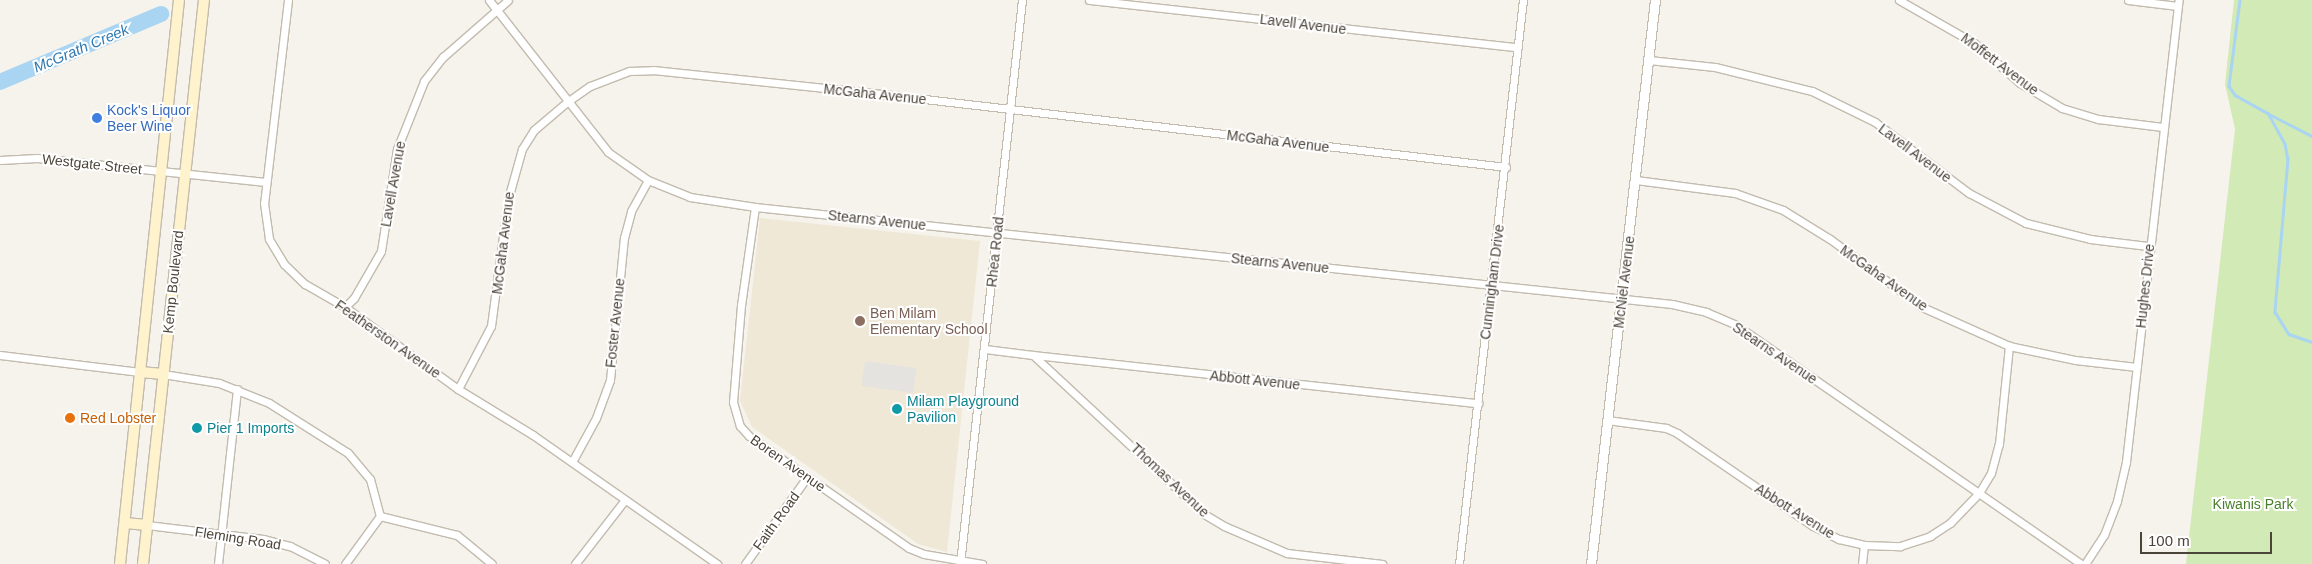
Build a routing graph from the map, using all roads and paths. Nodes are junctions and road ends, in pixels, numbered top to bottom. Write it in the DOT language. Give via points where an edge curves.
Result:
graph roads {
  1 [pos="179,0"];
  2 [pos="204,0"];
  3 [pos="288,0"];
  4 [pos="489,0"];
  5 [pos="508,0"];
  6 [pos="1022,0"];
  7 [pos="1089,0"];
  8 [pos="1523,0"];
  9 [pos="1655,0"];
  10 [pos="1899,0"];
  11 [pos="2128,0"];
  12 [pos="2178,3"];
  13 [pos="496,9"];
  14 [pos="1517,47"];
  15 [pos="1649,60"];
  16 [pos="567,102"];
  17 [pos="1011,109"];
  18 [pos="2163,127"];
  19 [pos="0,160"];
  20 [pos="1506,167"];
  21 [pos="161,171"];
  22 [pos="185,174"];
  23 [pos="648,180"];
  24 [pos="1636,180"];
  25 [pos="266,182"];
  26 [pos="755,207"];
  27 [pos="997,232"];
  28 [pos="2148,246"];
  29 [pos="1492,284"];
  30 [pos="1622,299"];
  31 [pos="345,307"];
  32 [pos="2009,346"];
  33 [pos="985,349"];
  34 [pos="1033,354"];
  35 [pos="0,356"];
  36 [pos="2137,366"];
  37 [pos="140,372"];
  38 [pos="163,374"];
  39 [pos="458,389"];
  40 [pos="237,390"];
  41 [pos="1478,403"];
  42 [pos="1607,420"];
  43 [pos="572,462"];
  44 [pos="807,477"];
  45 [pos="1979,493"];
  46 [pos="624,501"];
  47 [pos="380,516"];
  48 [pos="124,523"];
  49 [pos="147,525"];
  50 [pos="222,533"];
  51 [pos="1864,545"];
  52 [pos="961,563"];
  53 [pos="120,564"];
  54 [pos="143,564"];
  55 [pos="218,564"];
  56 [pos="325,564"];
  57 [pos="345,564"];
  58 [pos="492,564"];
  59 [pos="575,564"];
  60 [pos="717,564"];
  61 [pos="745,564"];
  62 [pos="982,564"];
  63 [pos="1382,564"];
  64 [pos="1459,564"];
  65 [pos="1591,564"];
  66 [pos="1862,564"];
  67 [pos="2081,564"];
  68 [pos="2085,564"];
  1 -- 21 [label="main road, Kemp Boulevard"];
  2 -- 22 [label="main road, Kemp Boulevard"];
  3 -- 25 [label="street, Featherston Avenue"];
  4 -- 13 [label="street, Stearns Avenue"];
  5 -- 13 [label="street, Lavell Avenue"];
  6 -- 17 [label="street, Rhea Road"];
  7 -- 14 [label="street, Lavell Avenue"];
  8 -- 14 [label="street, Cunningham Drive"];
  9 -- 15 [label="street, McNiel Avenue"];
  10 -- 18 [label="street, Moffett Avenue" via="1974,43 2020,83 2062,108 2098,119"];
  11 -- 12 [label="street"];
  12 -- 18 [label="street, Hughes Drive"];
  13 -- 16 [label="street, Stearns Avenue"];
  13 -- 31 [label="street, Lavell Avenue" via="443,57 419,93 397,149 380,250 354,298"];
  14 -- 20 [label="street, Cunningham Drive"];
  15 -- 24 [label="street, McNiel Avenue"];
  15 -- 28 [label="street, Lavell Avenue" via="1715,67 1812,91 1874,122 1969,194 2026,223 2090,239"];
  16 -- 17 [label="street, McGaha Avenue" via="607,78 629,71 653,70"];
  16 -- 23 [label="street, Stearns Avenue" via="608,152"];
  16 -- 39 [label="street, McGaha Avenue" via="534,130 517,160 508,199 491,326"];
  17 -- 20 [label="street, McGaha Avenue"];
  17 -- 27 [label="street, Rhea Road"];
  18 -- 28 [label="street, Hughes Drive"];
  19 -- 21 [label="street, Westgate Street" via="28,158"];
  20 -- 29 [label="street, Cunningham Drive"];
  21 -- 22 [label="street, Westgate Street"];
  21 -- 37 [label="main road, Kemp Boulevard"];
  22 -- 25 [label="street, Westgate Street"];
  22 -- 38 [label="main road, Kemp Boulevard"];
  23 -- 26 [label="street, Stearns Avenue" via="708,201"];
  23 -- 43 [label="street, Foster Avenue" via="631,211 624,238 610,380 596,418"];
  24 -- 30 [label="street, McNiel Avenue"];
  24 -- 32 [label="street, McGaha Avenue" via="1735,194 1783,210 1922,307"];
  25 -- 31 [label="street, Featherston Avenue" via="265,221 275,252 305,284"];
  26 -- 27 [label="street, Stearns Avenue"];
  26 -- 44 [label="street, Boren Avenue" via="742,305 734,409 748,436"];
  27 -- 29 [label="street, Stearns Avenue"];
  27 -- 33 [label="street, Rhea Road"];
  28 -- 36 [label="street, Hughes Drive"];
  29 -- 30 [label="street, Stearns Avenue"];
  29 -- 41 [label="street, Cunningham Drive"];
  30 -- 42 [label="street, McNiel Avenue"];
  30 -- 45 [label="street, Stearns Avenue" via="1672,304 1706,312 1736,325"];
  31 -- 39 [label="street, Featherston Avenue"];
  32 -- 36 [label="street, McGaha Avenue" via="2075,360"];
  32 -- 45 [label="street, Abbott Avenue" via="1999,444 1991,472"];
  33 -- 34 [label="street"];
  33 -- 52 [label="street, Rhea Road"];
  34 -- 41 [label="street, Abbott Avenue"];
  34 -- 63 [label="street, Thomas Avenue" via="1204,514 1287,553"];
  35 -- 37 [label="street"];
  36 -- 68 [label="street, Hughes Drive" via="2126,462 2117,501 2104,535"];
  37 -- 38 [label="main road"];
  37 -- 48 [label="main road, Kemp Boulevard"];
  38 -- 40 [label="street"];
  38 -- 49 [label="main road, Kemp Boulevard"];
  39 -- 43 [label="street, Featherston Avenue"];
  40 -- 47 [label="street" via="269,403 348,453 370,479"];
  40 -- 50 [label="street"];
  41 -- 64 [label="street, Cunningham Drive"];
  42 -- 51 [label="street, Abbott Avenue" via="1677,433 1813,526 1839,539"];
  42 -- 65 [label="street, McNiel Avenue"];
  43 -- 46 [label="street, Featherston Avenue"];
  44 -- 52 [label="street, Boren Avenue" via="908,548"];
  44 -- 61 [label="street, Faith Road"];
  45 -- 51 [label="street, Abbott Avenue" via="1962,512 1930,536 1900,546"];
  45 -- 67 [label="street, Stearns Avenue"];
  46 -- 59 [label="street"];
  46 -- 60 [label="street, Featherston Avenue"];
  47 -- 57 [label="street"];
  47 -- 58 [label="street" via="457,535"];
  48 -- 49 [label="main road"];
  48 -- 53 [label="main road, Kemp Boulevard"];
  49 -- 50 [label="street, Fleming Road"];
  49 -- 54 [label="main road, Kemp Boulevard"];
  50 -- 55 [label="street"];
  50 -- 56 [label="street, Fleming Road" via="290,546"];
  51 -- 66 [label="street"];
  52 -- 62 [label="street, Boren Avenue"];
}
